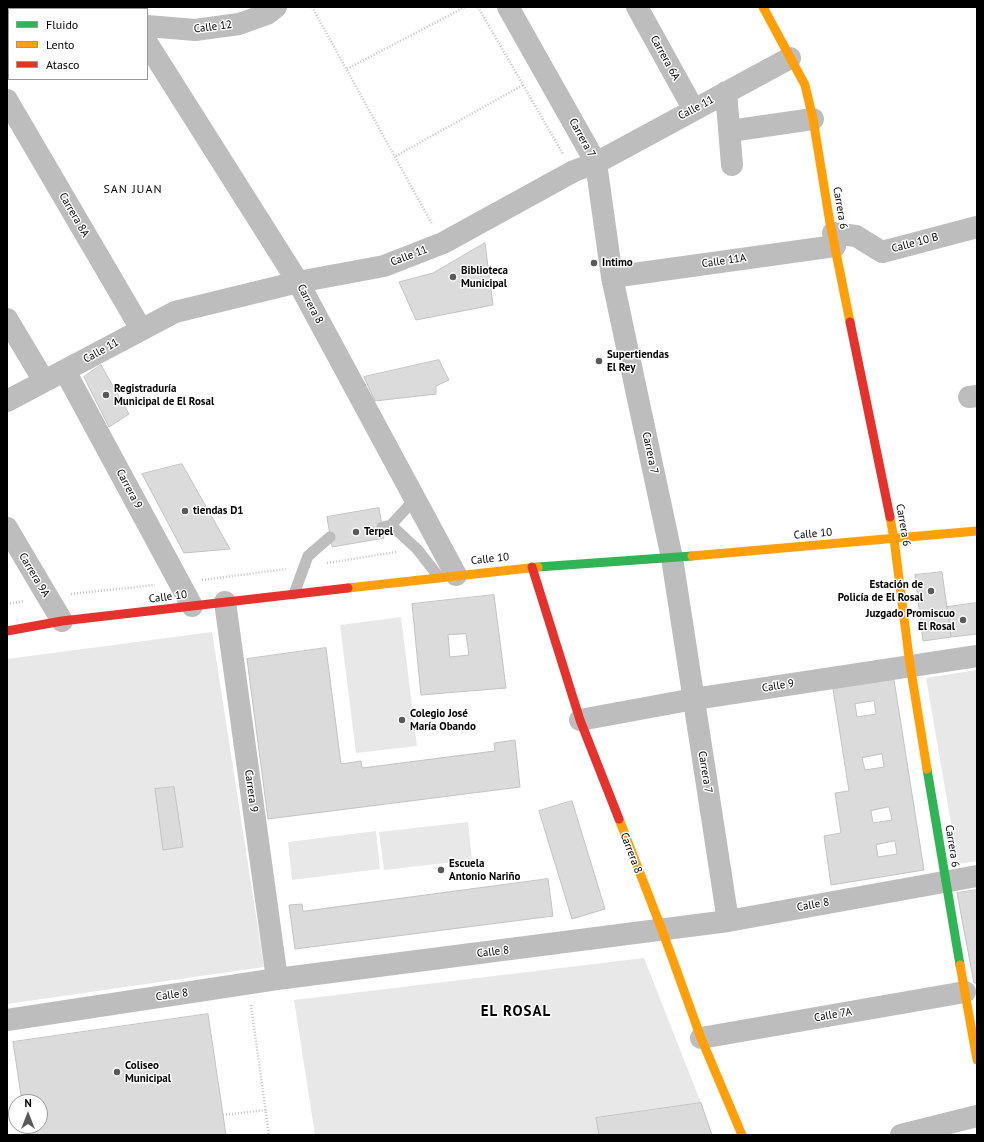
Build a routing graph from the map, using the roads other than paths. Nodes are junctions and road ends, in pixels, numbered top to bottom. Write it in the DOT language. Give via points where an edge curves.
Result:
graph roads {
  1 [pos="276,7"];
  2 [pos="508,7"];
  3 [pos="637,7"];
  4 [pos="763,7"];
  5 [pos="148,26"];
  6 [pos="148,45"];
  7 [pos="790,58"];
  8 [pos="726,92"];
  9 [pos="7,100"];
  10 [pos="694,110"];
  11 [pos="813,119"];
  12 [pos="730,131"];
  13 [pos="596,163"];
  14 [pos="732,165"];
  15 [pos="977,227"];
  16 [pos="834,239"];
  17 [pos="612,277"];
  18 [pos="298,282"];
  19 [pos="7,319"];
  20 [pos="141,330"];
  21 [pos="65,371"];
  22 [pos="44,381"];
  23 [pos="7,401"];
  24 [pos="415,499"];
  25 [pos="7,528"];
  26 [pos="977,531"];
  27 [pos="330,537"];
  28 [pos="894,539"];
  29 [pos="672,558"];
  30 [pos="532,567"];
  31 [pos="447,576"];
  32 [pos="294,594"];
  33 [pos="225,602"];
  34 [pos="192,606"];
  35 [pos="62,621"];
  36 [pos="7,631"];
  37 [pos="977,656"];
  38 [pos="910,665"];
  39 [pos="694,699"];
  40 [pos="580,720"];
  41 [pos="977,876"];
  42 [pos="945,881"];
  43 [pos="728,921"];
  44 [pos="662,930"];
  45 [pos="277,980"];
  46 [pos="965,992"];
  47 [pos="7,1020"];
  48 [pos="702,1038"];
  49 [pos="977,1060"];
  50 [pos="977,1116"];
  51 [pos="742,1135"];
  52 [pos="901,1135"];
  1 -- 5 [label="street, Calle 12" via="267,14 238,24 195,30"];
  2 -- 13 [label="street, Carrera 7"];
  3 -- 10 [label="street, Carrera 6A"];
  4 -- 7 [label="street, Carrera 6"];
  6 -- 18 [label="street, Carrera 8"];
  7 -- 8 [label="street, Calle 11"];
  7 -- 11 [label="street, Carrera 6" via="806,85"];
  8 -- 10 [label="street, Calle 11"];
  8 -- 12 [label="street"];
  9 -- 20 [label="street, Carrera 8A"];
  10 -- 13 [label="street, Calle 11"];
  11 -- 12 [label="street"];
  11 -- 16 [label="street, Carrera 6"];
  12 -- 14 [label="street"];
  13 -- 17 [label="street, Carrera 7"];
  13 -- 18 [label="street, Calle 11" via="574,171 443,243 384,266"];
  15 -- 16 [label="street, Calle 10 B" via="882,252 856,236"];
  16 -- 17 [label="street, Calle 11A"];
  16 -- 28 [label="street, Carrera 6"];
  17 -- 29 [label="street, Carrera 7"];
  18 -- 20 [label="street, Calle 11" via="175,312"];
  18 -- 24 [label="street, Carrera 8"];
  19 -- 22 [label="street"];
  20 -- 21 [label="street, Calle 11"];
  21 -- 22 [label="street, Calle 11"];
  21 -- 34 [label="street, Carrera 9"];
  22 -- 23 [label="street, Calle 11"];
  24 -- 31 [label="street, Carrera 8"];
  24 -- 31 [label="lane" via="387,526"];
  25 -- 35 [label="street, Carrera 9A"];
  26 -- 28 [label="street, Calle 10"];
  27 -- 32 [label="lane" via="308,556"];
  28 -- 29 [label="street, Calle 10"];
  28 -- 38 [label="street, Carrera 6"];
  29 -- 30 [label="street, Calle 10"];
  29 -- 39 [label="street, Carrera 7"];
  30 -- 31 [label="street, Calle 10"];
  30 -- 40 [label="street, Carrera 8"];
  31 -- 32 [label="street, Calle 10"];
  32 -- 33 [label="street, Calle 10"];
  33 -- 34 [label="street, Calle 10"];
  33 -- 45 [label="street, Carrera 9"];
  34 -- 35 [label="street, Calle 10"];
  35 -- 36 [label="street, Calle 10"];
  37 -- 38 [label="street, Calle 9"];
  38 -- 39 [label="street, Calle 9"];
  38 -- 42 [label="street, Carrera 6"];
  39 -- 40 [label="street, Calle 9"];
  39 -- 43 [label="street, Carrera 7"];
  40 -- 44 [label="street, Carrera 8"];
  41 -- 42 [label="street, Calle 8"];
  42 -- 43 [label="street, Calle 8"];
  42 -- 46 [label="street, Carrera 6"];
  43 -- 44 [label="street, Calle 8"];
  44 -- 45 [label="street, Calle 8"];
  44 -- 48 [label="street, Carrera 8"];
  45 -- 47 [label="street, Calle 8"];
  46 -- 48 [label="street, Calle 7A"];
  46 -- 49 [label="street, Carrera 6"];
  48 -- 51 [label="street, Carrera 8"];
  50 -- 52 [label="street"];
}
